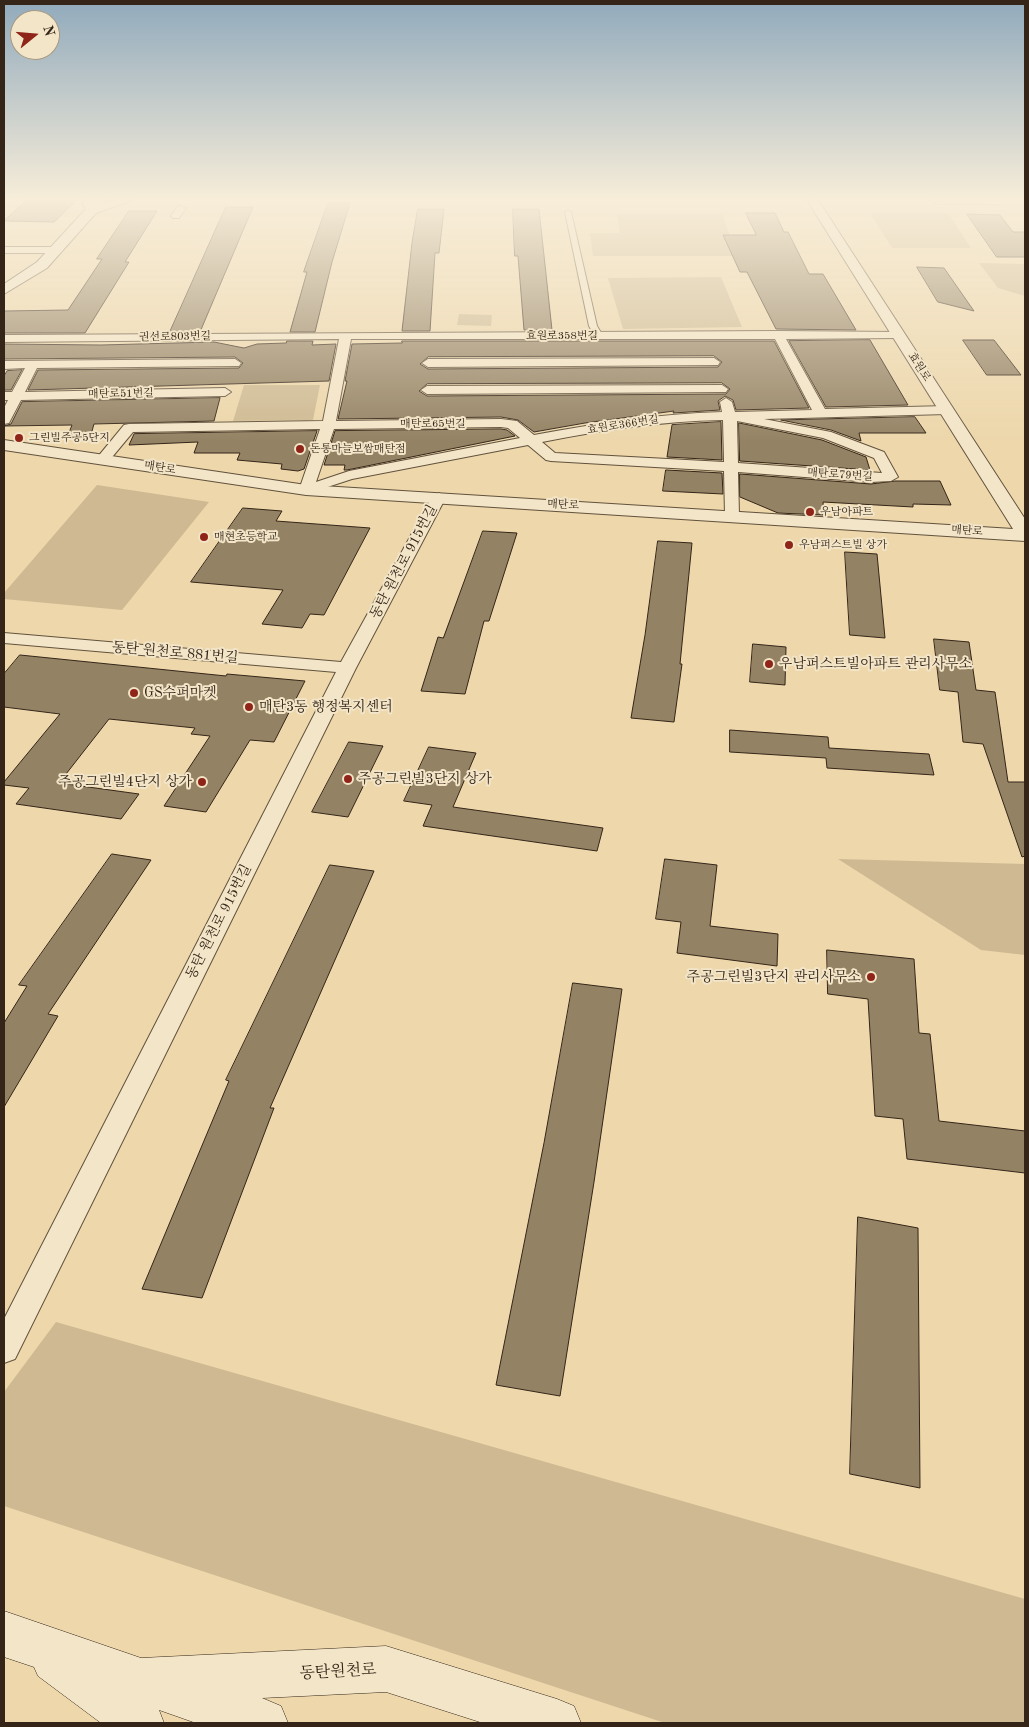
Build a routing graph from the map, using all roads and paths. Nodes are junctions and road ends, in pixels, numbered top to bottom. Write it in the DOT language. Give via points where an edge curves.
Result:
graph roads {
  1 [pos="20,281"];
  2 [pos="583,281"];
  3 [pos="863,281"];
  4 [pos="4,290"];
  5 [pos="778,334"];
  6 [pos="704,335"];
  7 [pos="898,335"];
  8 [pos="346,336"];
  9 [pos="599,336"];
  10 [pos="4,339"];
  11 [pos="241,350"];
  12 [pos="428,363"];
  13 [pos="4,365"];
  14 [pos="33,365"];
  15 [pos="718,375"];
  16 [pos="225,392"];
  17 [pos="10,396"];
  18 [pos="947,410"];
  19 [pos="820,413"];
  20 [pos="730,416"];
  21 [pos="218,417"];
  22 [pos="4,420"];
  23 [pos="329,424"];
  24 [pos="426,424"];
  25 [pos="531,441"];
  26 [pos="4,445"];
  27 [pos="103,459"];
  28 [pos="730,467"];
  29 [pos="306,490"];
  30 [pos="439,497"];
  31 [pos="732,515"];
  32 [pos="1025,534"];
  33 [pos="4,638"];
  34 [pos="347,668"];
  35 [pos="4,1348"];
  36 [pos="18,1639"];
  37 [pos="140,1702"];
  38 [pos="264,1723"];
  39 [pos="557,1723"];
  1 -- 4 [label="street"];
  2 -- 9 [label="street" via="593,326"];
  3 -- 7 [label="street, 효원로"];
  5 -- 6 [label="street, 효원로358번길"];
  5 -- 7 [label="street, 효원로358번길"];
  5 -- 19 [label="street"];
  6 -- 9 [label="street, 효원로358번길"];
  6 -- 15 [label="street"];
  7 -- 18 [label="street, 효원로"];
  8 -- 11 [label="street, 권선로803번길"];
  8 -- 12 [label="street, 효원로358번길"];
  8 -- 23 [label="street"];
  9 -- 12 [label="street, 효원로358번길"];
  10 -- 11 [label="street, 권선로803번길"];
  11 -- 14 [label="street"];
  11 -- 16 [label="street"];
  12 -- 15 [label="street"];
  12 -- 15 [label="street"];
  12 -- 24 [label="street"];
  13 -- 14 [label="street"];
  14 -- 17 [label="street"];
  15 -- 20 [label="street"];
  16 -- 17 [label="street, 매탄로51번길"];
  16 -- 21 [label="street"];
  17 -- 22 [label="street"];
  18 -- 19 [label="street, 효원로366번길"];
  18 -- 32 [label="street, 효원로"];
  19 -- 20 [label="street, 효원로366번길"];
  20 -- 25 [label="street, 효원로366번길" via="680,417 620,424"];
  20 -- 28 [label="street"];
  20 -- 28 [label="street, 매탄로79번길" via="826,435 879,455 891,477"];
  21 -- 23 [label="street, 매탄로65번길"];
  21 -- 27 [label="street" via="129,428"];
  23 -- 24 [label="street, 매탄로65번길"];
  23 -- 29 [label="street"];
  24 -- 25 [label="street, 매탄로65번길" via="512,424"];
  25 -- 28 [label="street, 매탄로79번길" via="551,457"];
  25 -- 29 [label="street, 효원로366번길" via="349,475"];
  26 -- 27 [label="street, 매탄로"];
  27 -- 29 [label="street, 매탄로"];
  28 -- 31 [label="street"];
  29 -- 30 [label="street, 매탄로"];
  30 -- 31 [label="street, 매탄로"];
  30 -- 34 [label="street, 동탄 원천로 915번길"];
  31 -- 32 [label="street, 매탄로"];
  33 -- 34 [label="street, 동탄 원천로 881번길"];
  34 -- 35 [label="street, 동탄 원천로 915번길"];
  36 -- 37 [label="main road"];
  37 -- 38 [label="main road"];
  37 -- 39 [label="main road, 동탄원천로" via="386,1669"];
}
